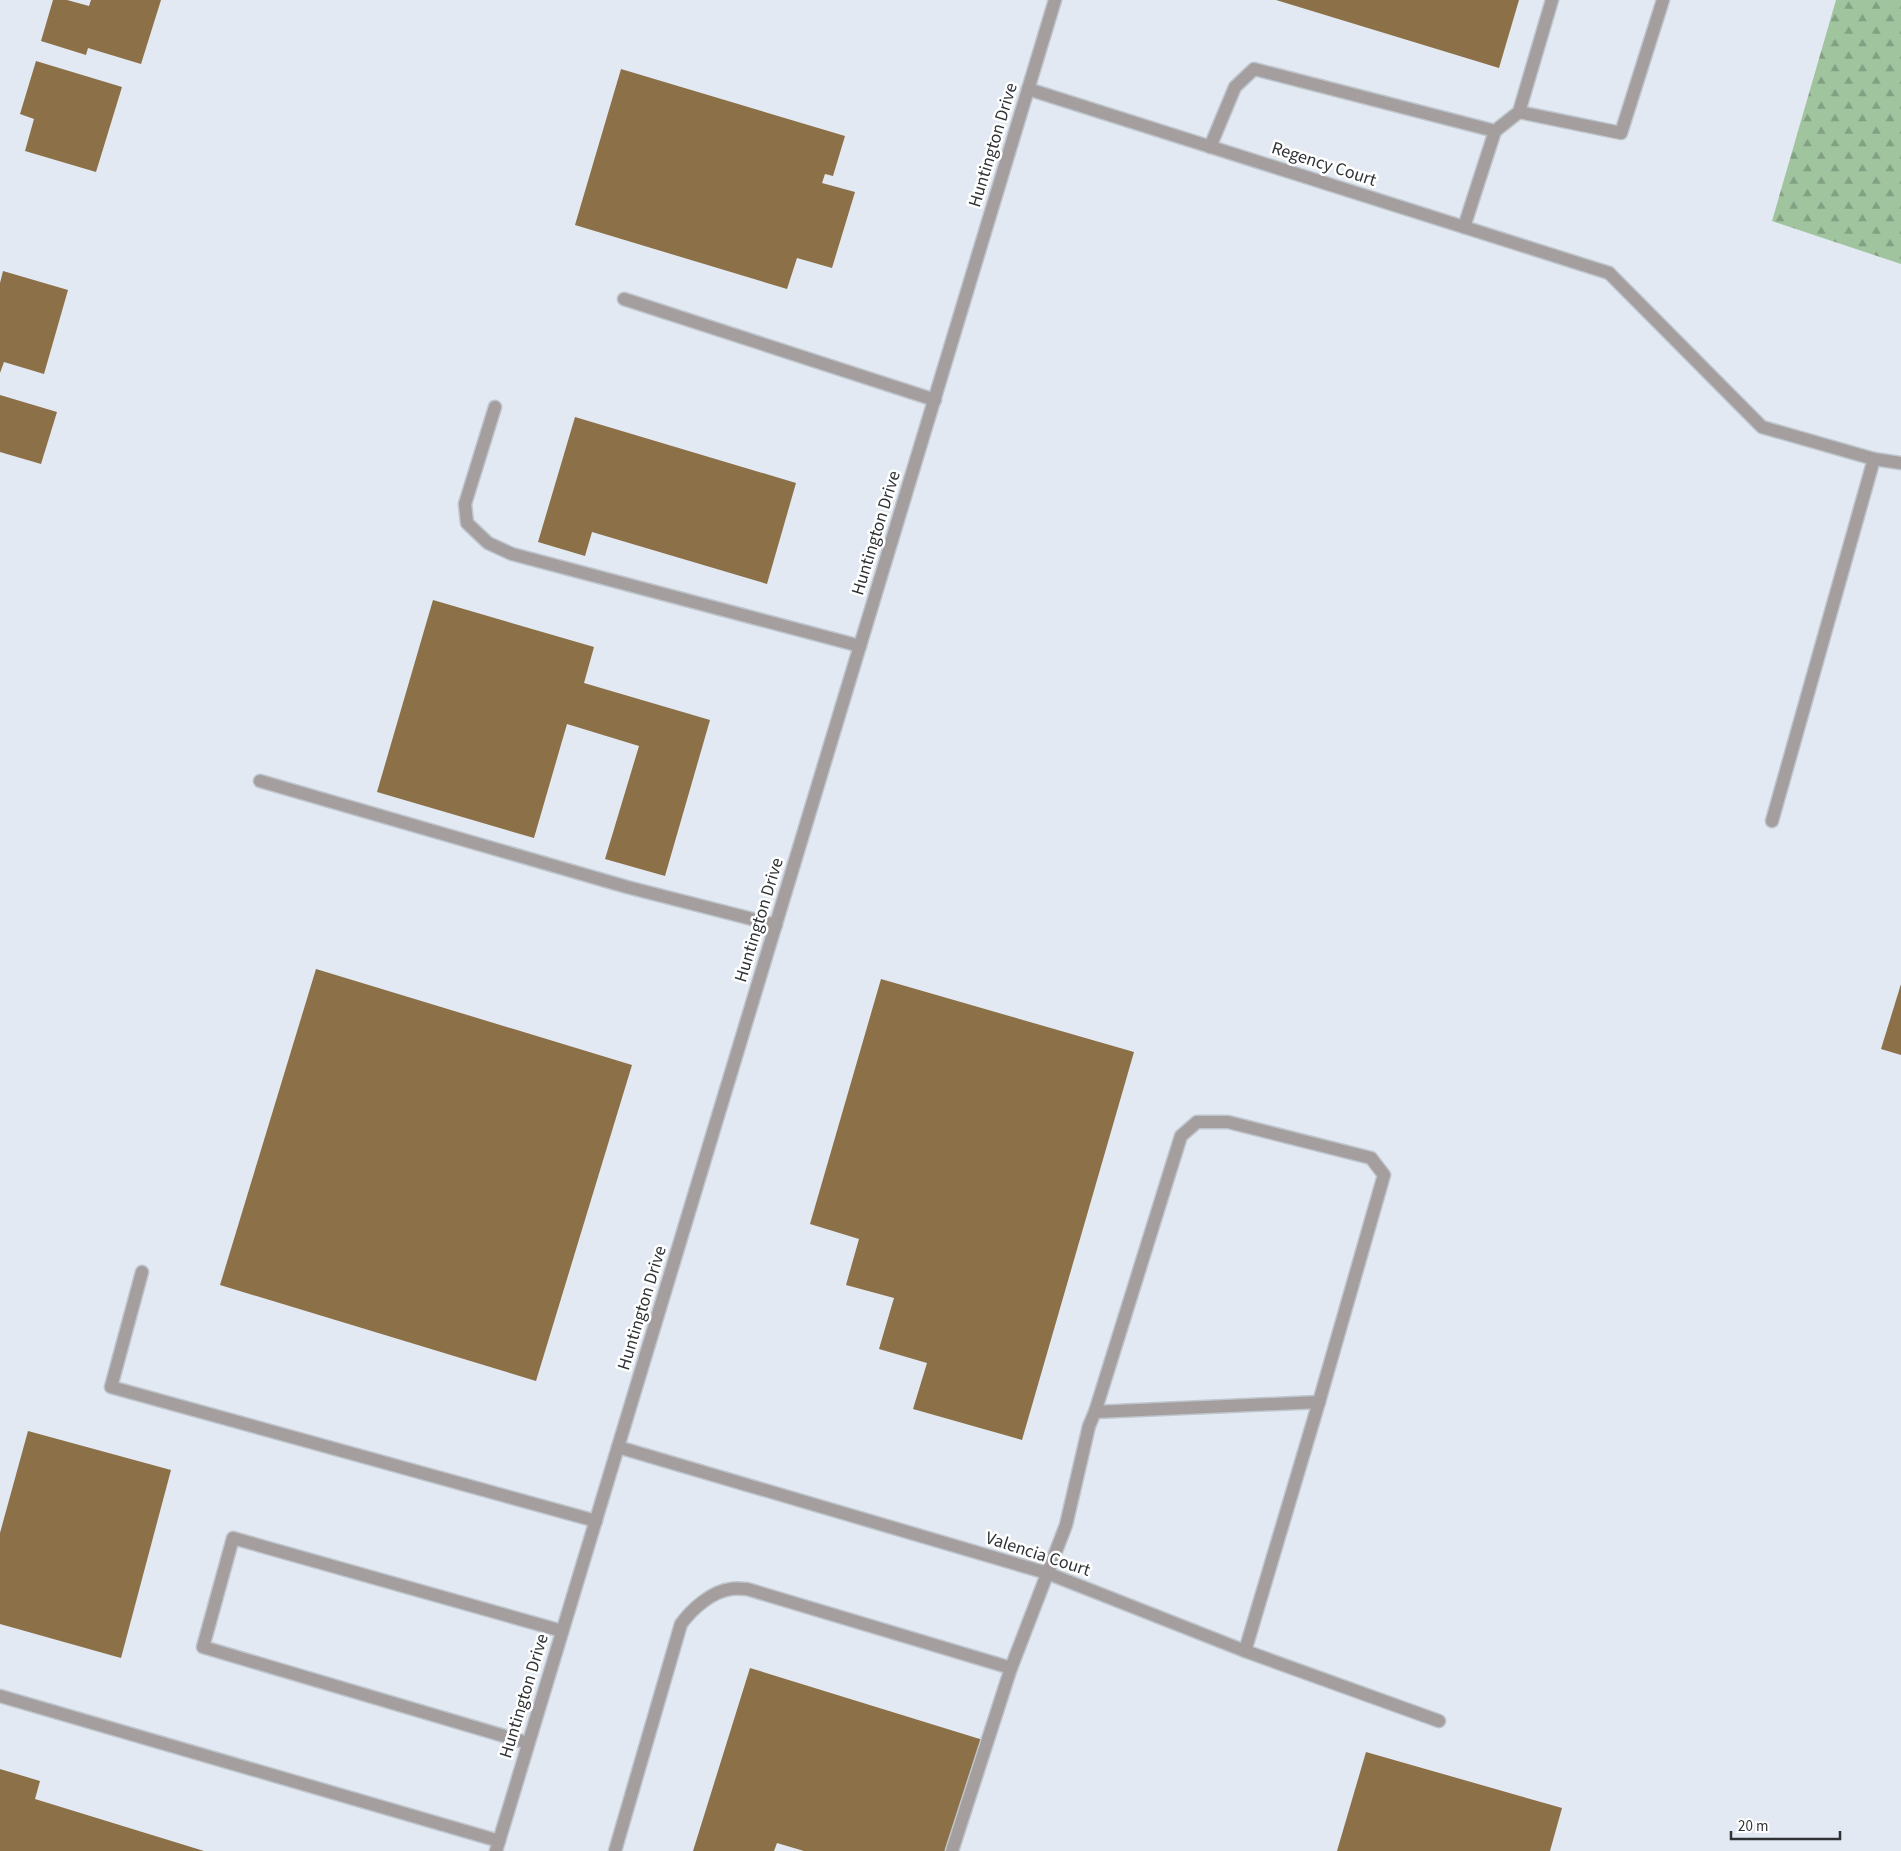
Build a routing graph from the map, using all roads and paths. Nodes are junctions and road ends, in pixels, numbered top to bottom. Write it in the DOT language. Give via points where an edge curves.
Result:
graph roads {
  1 [pos="1055,0"];
  2 [pos="1552,0"];
  3 [pos="1663,0"];
  4 [pos="1028,89"];
  5 [pos="1519,112"];
  6 [pos="1495,132"];
  7 [pos="1210,147"];
  8 [pos="1464,227"];
  9 [pos="624,298"];
  10 [pos="935,400"];
  11 [pos="495,407"];
  12 [pos="1874,458"];
  13 [pos="1901,463"];
  14 [pos="860,646"];
  15 [pos="260,781"];
  16 [pos="1772,821"];
  17 [pos="776,925"];
  18 [pos="142,1272"];
  19 [pos="1319,1402"];
  20 [pos="1095,1412"];
  21 [pos="618,1447"];
  22 [pos="596,1521"];
  23 [pos="1047,1573"];
  24 [pos="562,1631"];
  25 [pos="1246,1651"];
  26 [pos="1011,1668"];
  27 [pos="0,1696"];
  28 [pos="1439,1721"];
  29 [pos="528,1743"];
  30 [pos="497,1846"];
  31 [pos="614,1851"];
  32 [pos="952,1851"];
  1 -- 4 [label="street, Huntington Drive"];
  2 -- 5 [label="street"];
  3 -- 5 [label="street" via="1621,133"];
  4 -- 7 [label="street, Regency Court"];
  4 -- 10 [label="street, Huntington Drive"];
  5 -- 6 [label="street"];
  6 -- 7 [label="street" via="1254,69 1235,87"];
  6 -- 8 [label="street"];
  7 -- 8 [label="street, Regency Court"];
  8 -- 12 [label="street, Regency Court" via="1609,273 1762,427"];
  9 -- 10 [label="street"];
  10 -- 14 [label="street, Huntington Drive"];
  11 -- 14 [label="street" via="465,504 467,524 488,543 512,554"];
  12 -- 13 [label="street"];
  12 -- 16 [label="street"];
  14 -- 17 [label="street, Huntington Drive"];
  15 -- 17 [label="street" via="627,887"];
  17 -- 21 [label="street, Huntington Drive"];
  18 -- 22 [label="street" via="111,1387"];
  19 -- 20 [label="street"];
  19 -- 20 [label="street" via="1384,1175 1371,1158 1228,1122 1197,1122 1181,1136"];
  19 -- 25 [label="street"];
  20 -- 23 [label="street" via="1066,1525"];
  21 -- 22 [label="street, Huntington Drive"];
  21 -- 23 [label="street, Valencia Court"];
  22 -- 24 [label="street, Huntington Drive"];
  23 -- 25 [label="street, Valencia Court"];
  23 -- 26 [label="street"];
  24 -- 29 [label="street, Huntington Drive"];
  24 -- 29 [label="street" via="233,1538 203,1647"];
  25 -- 28 [label="street, Valencia Court"];
  26 -- 31 [label="street" via="747,1590 730,1589 716,1594 688,1613 681,1624"];
  26 -- 32 [label="street"];
  27 -- 30 [label="street"];
  29 -- 30 [label="street, Huntington Drive"];
}
